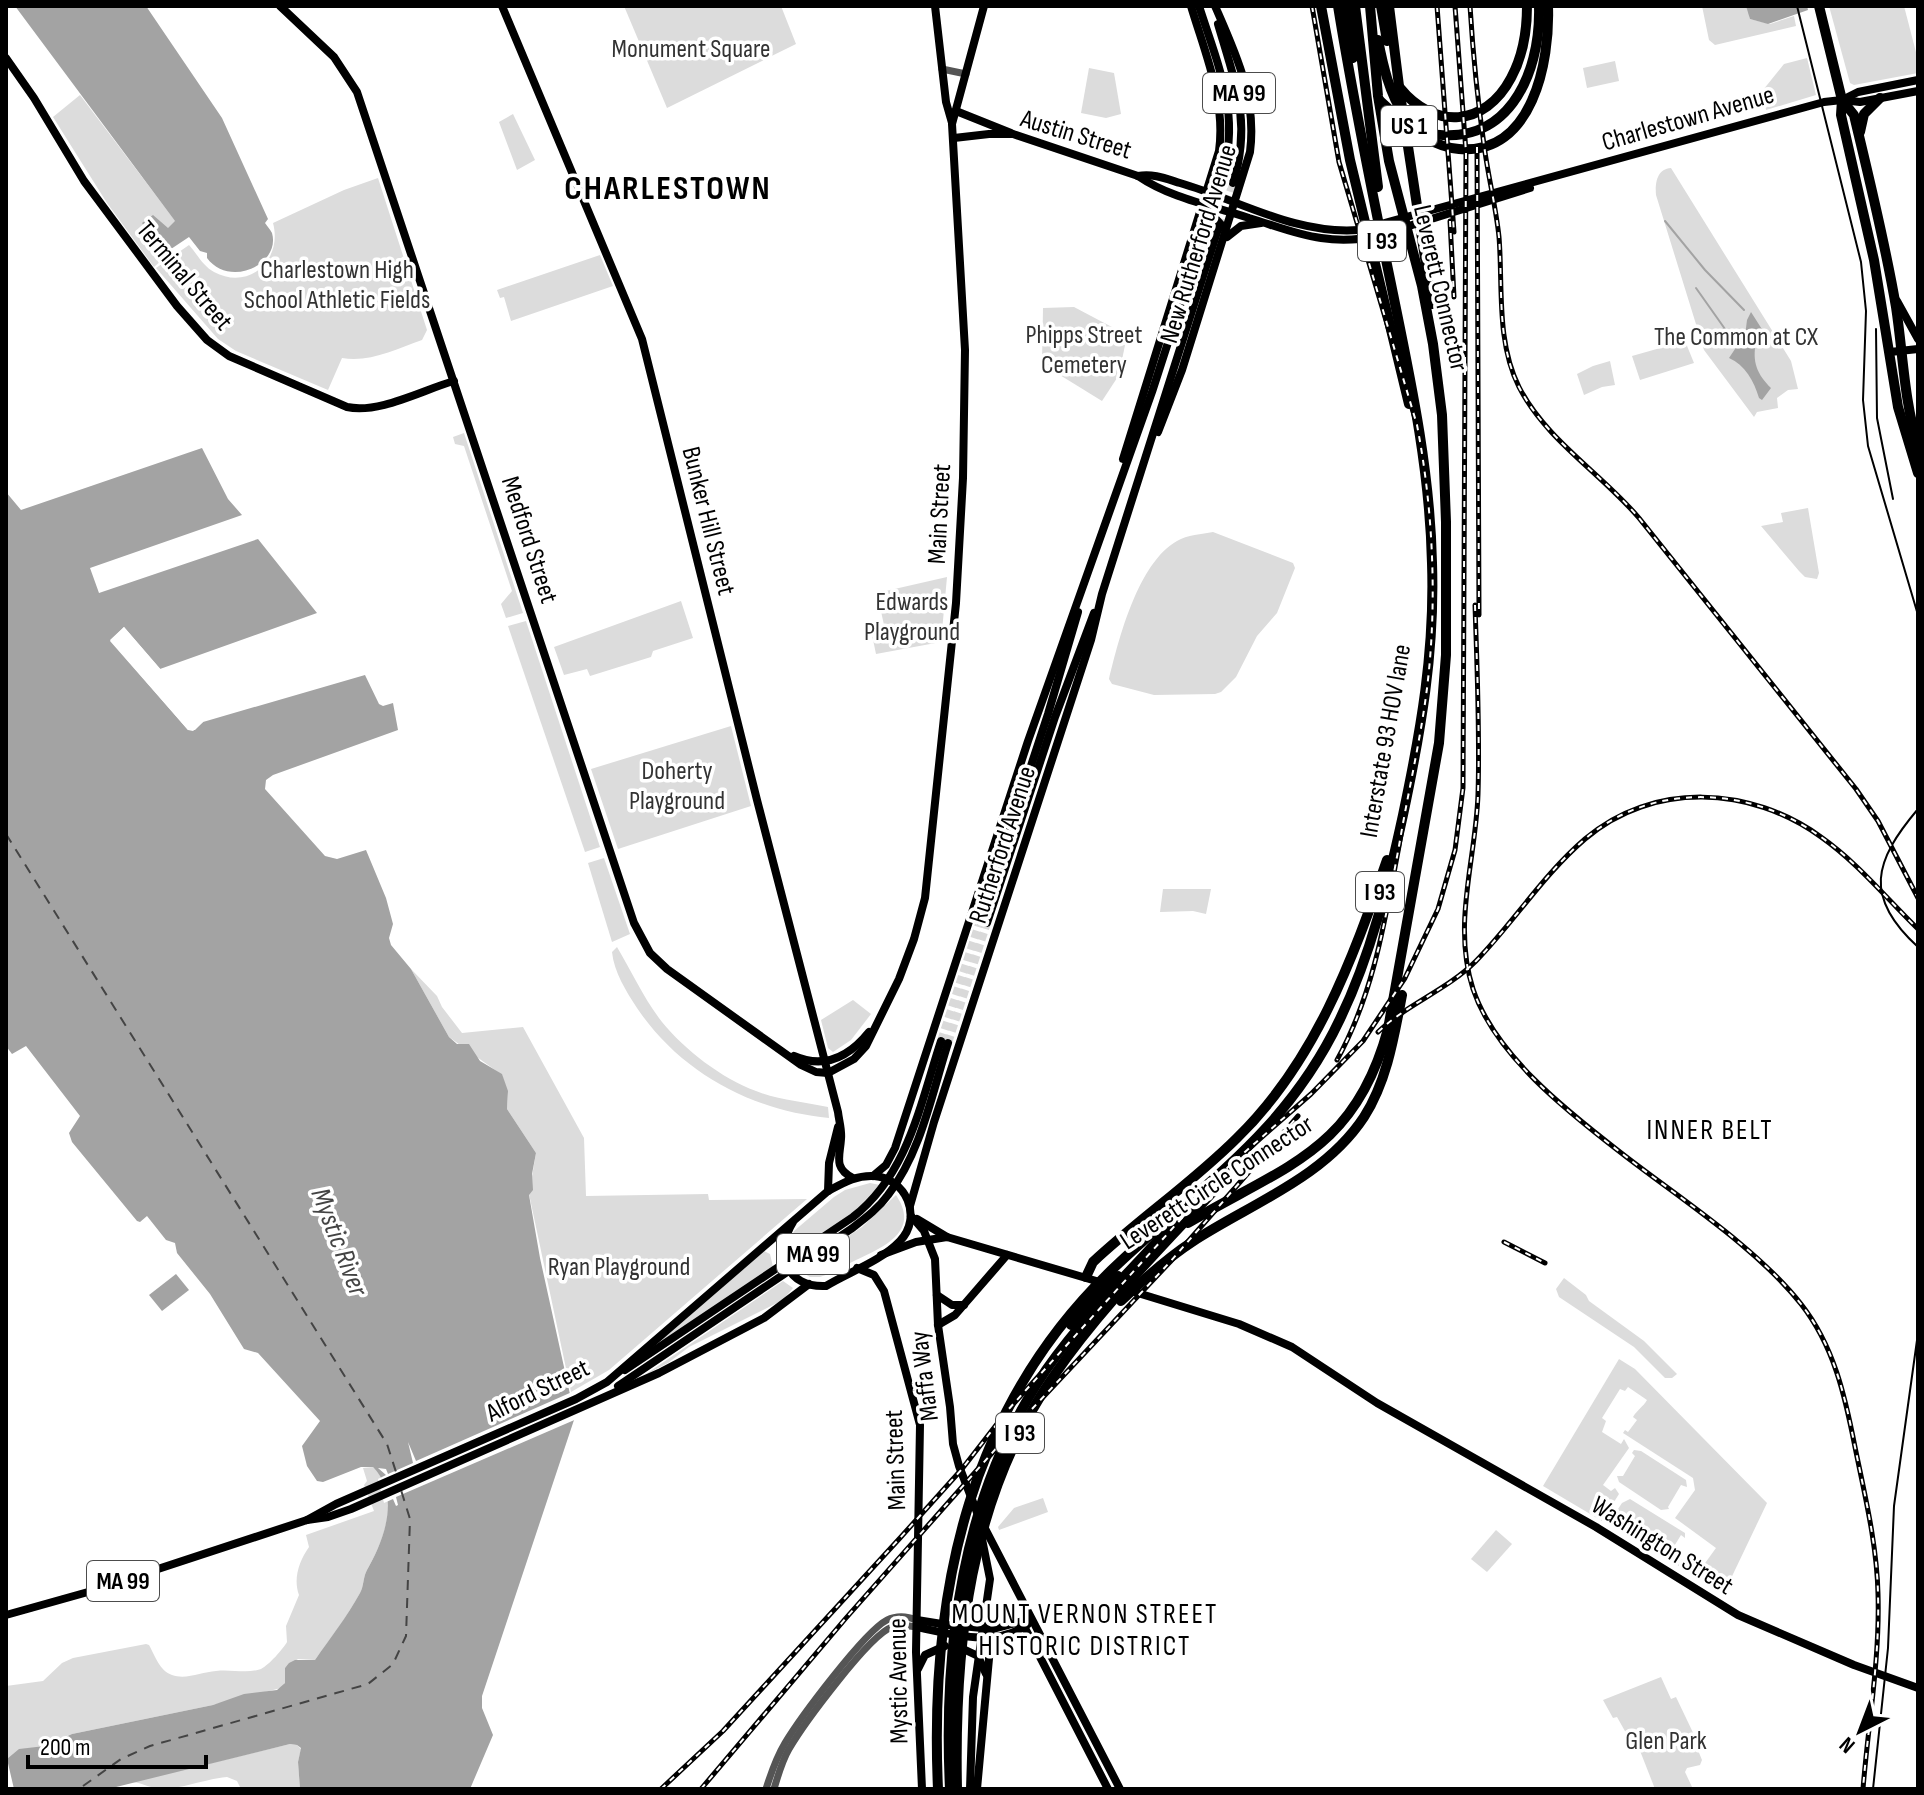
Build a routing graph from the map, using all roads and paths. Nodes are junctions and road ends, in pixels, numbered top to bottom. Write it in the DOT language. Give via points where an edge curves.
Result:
graph roads {
  1 [pos="280,6"];
  2 [pos="502,6"];
  3 [pos="935,6"];
  4 [pos="984,6"];
  5 [pos="1191,6"];
  6 [pos="1199,6"];
  7 [pos="1214,6"];
  8 [pos="1321,6"];
  9 [pos="1339,6"];
  10 [pos="1346,6"];
  11 [pos="1355,6"];
  12 [pos="1364,6"];
  13 [pos="1372,6"];
  14 [pos="1381,6"];
  15 [pos="1389,6"];
  16 [pos="1527,6"];
  17 [pos="1539,6"];
  18 [pos="1548,6"];
  19 [pos="1819,6"];
  20 [pos="6,58"];
  21 [pos="942,69"];
  22 [pos="966,74"];
  23 [pos="1917,80"];
  24 [pos="1918,91"];
  25 [pos="1880,98"];
  26 [pos="1842,100"];
  27 [pos="1416,104"];
  28 [pos="956,111"];
  29 [pos="952,124"];
  30 [pos="1015,135"];
  31 [pos="954,138"];
  32 [pos="1859,138"];
  33 [pos="1216,166"];
  34 [pos="1138,176"];
  35 [pos="1221,179"];
  36 [pos="1243,180"];
  37 [pos="1233,183"];
  38 [pos="1207,192"];
  39 [pos="1492,197"];
  40 [pos="1204,203"];
  41 [pos="1234,207"];
  42 [pos="1259,211"];
  43 [pos="1207,222"];
  44 [pos="1271,224"];
  45 [pos="1196,226"];
  46 [pos="1219,226"];
  47 [pos="1300,229"];
  48 [pos="1226,234"];
  49 [pos="1223,245"];
  50 [pos="1894,295"];
  51 [pos="1918,339"];
  52 [pos="1436,344"];
  53 [pos="1918,349"];
  54 [pos="1895,351"];
  55 [pos="454,381"];
  56 [pos="1909,410"];
  57 [pos="1918,446"];
  58 [pos="1918,473"];
  59 [pos="1426,476"];
  60 [pos="1115,495"];
  61 [pos="1133,496"];
  62 [pos="1083,588"];
  63 [pos="1102,594"];
  64 [pos="1449,597"];
  65 [pos="1404,813"];
  66 [pos="1385,874"];
  67 [pos="880,1018"];
  68 [pos="782,1051"];
  69 [pos="824,1062"];
  70 [pos="828,1073"];
  71 [pos="914,1097"];
  72 [pos="938,1100"];
  73 [pos="840,1122"];
  74 [pos="877,1176"];
  75 [pos="853,1178"];
  76 [pos="828,1191"];
  77 [pos="911,1211"];
  78 [pos="793,1222"];
  79 [pos="947,1237"];
  80 [pos="929,1240"];
  81 [pos="881,1255"];
  82 [pos="1007,1255"];
  83 [pos="857,1268"];
  84 [pos="1089,1278"];
  85 [pos="809,1284"];
  86 [pos="937,1295"];
  87 [pos="964,1305"];
  88 [pos="938,1325"];
  89 [pos="1080,1342"];
  90 [pos="607,1382"];
  91 [pos="1016,1396"];
  92 [pos="597,1400"];
  93 [pos="972,1503"];
  94 [pos="307,1520"];
  95 [pos="918,1572"];
  96 [pos="6,1615"];
  97 [pos="1029,1621"];
  98 [pos="917,1624"];
  99 [pos="990,1633"];
  100 [pos="955,1659"];
  101 [pos="916,1676"];
  102 [pos="988,1679"];
  103 [pos="1918,1688"];
  104 [pos="766,1789"];
  105 [pos="774,1789"];
  106 [pos="922,1789"];
  107 [pos="938,1789"];
  108 [pos="950,1789"];
  109 [pos="959,1789"];
  110 [pos="970,1789"];
  111 [pos="977,1789"];
  112 [pos="1108,1789"];
  113 [pos="1120,1789"];
  1 -- 55 [label="main road, Medford Street" via="334,57 357,92"];
  2 -- 69 [label="main road, Bunker Hill Street" via="642,339"];
  3 -- 21 [label="main road"];
  4 -- 22 [label="main road, Main Street"];
  5 -- 33 [label="main road, New Rutherford Avenue" via="1220,109"];
  6 -- 35 [label="main road, New Rutherford Avenue / MA 99" via="1230,111"];
  7 -- 36 [label="main road, New Rutherford Avenue" via="1249,96 1252,139"];
  7 -- 37 [label="main road, New Rutherford Avenue / MA 99" via="1241,108 1241,151"];
  8 -- 59 [label="highway" via="1350,160"];
  9 -- 17 [label="highway, US 1" via="1363,75 1382,105 1415,129 1446,135 1485,127 1518,97 1535,55"];
  9 -- 59 [label="highway, I 93"];
  10 -- 66 [label="highway, Interstate 93 HOV lane / I 93" via="1379,250 1416,433 1427,550 1422,695"];
  11 -- 65 [label="highway, I 93" via="1380,202 1423,432 1432,518 1431,667"];
  12 -- 27 [label="highway, US 1" via="1383,62"];
  13 -- 18 [label="highway" via="1385,70 1404,116 1431,140 1463,149 1498,140 1531,103 1547,55"];
  13 -- 52 [label="highway, Leverett Connector" via="1389,161"];
  14 -- 27 [label="highway" via="1393,61"];
  15 -- 52 [label="highway, Leverett Connector"];
  16 -- 27 [label="highway, US 1" via="1517,66 1492,103 1454,118"];
  19 -- 26 [label="highway"];
  20 -- 55 [label="main road, Terminal Street" via="114,223 177,306 218,349 361,410"];
  21 -- 22 [label="street"];
  21 -- 29 [label="main road"];
  22 -- 28 [label="main road, Main Street"];
  23 -- 26 [label="main road"];
  24 -- 25 [label="main road"];
  25 -- 26 [label="main road"];
  25 -- 32 [label="highway" via="1864,114"];
  26 -- 32 [label="highway" via="1853,112"];
  26 -- 39 [label="main road, Charlestown Avenue" via="1758,119"];
  26 -- 54 [label="highway" via="1841,115"];
  28 -- 29 [label="main road, Main Street"];
  28 -- 30 [label="main road"];
  29 -- 31 [label="main road, Main Street"];
  30 -- 31 [label="main road, Austin Street"];
  30 -- 34 [label="main road, Austin Street"];
  31 -- 67 [label="main road, Main Street" via="965,350 956,603 925,898 906,962"];
  32 -- 50 [label="highway"];
  33 -- 36 [label="main road" via="1216,177 1224,186"];
  33 -- 38 [label="main road, New Rutherford Avenue"];
  34 -- 38 [label="main road, Austin Street"];
  34 -- 40 [label="main road, Austin Street"];
  36 -- 41 [label="main road, New Rutherford Avenue"];
  36 -- 42 [label="main road" via="1246,197"];
  38 -- 40 [label="main road, New Rutherford Avenue"];
  38 -- 41 [label="main road, Austin Street"];
  39 -- 47 [label="main road, Austin Street" via="1363,239 1330,239"];
  40 -- 41 [label="main road, Austin Street"];
  40 -- 45 [label="main road, New Rutherford Avenue"];
  41 -- 42 [label="main road, Austin Street"];
  41 -- 44 [label="main road, Austin Street"];
  41 -- 48 [label="main road, New Rutherford Avenue"];
  42 -- 47 [label="main road, Austin Street"];
  43 -- 60 [label="main road, New Rutherford Avenue"];
  44 -- 47 [label="main road, Austin Street"];
  44 -- 49 [label="main road" via="1238,227"];
  45 -- 48 [label="main road" via="1215,218"];
  45 -- 60 [label="main road, New Rutherford Avenue" via="1145,381"];
  46 -- 61 [label="main road, New Rutherford Avenue"];
  48 -- 49 [label="main road, New Rutherford Avenue"];
  49 -- 61 [label="main road, New Rutherford Avenue"];
  50 -- 51 [label="main road"];
  50 -- 54 [label="highway"];
  52 -- 64 [label="highway, Leverett Connector"];
  53 -- 54 [label="main road"];
  54 -- 56 [label="highway"];
  55 -- 68 [label="main road, Medford Street" via="634,923 644,943 675,976"];
  56 -- 57 [label="highway"];
  56 -- 58 [label="highway"];
  59 -- 65 [label="highway, I 93" via="1432,561 1430,656"];
  60 -- 62 [label="main road, Rutherford Avenue"];
  61 -- 63 [label="main road, Rutherford Avenue"];
  62 -- 63 [label="main road" via="984,922"];
  62 -- 71 [label="main road, Rutherford Avenue"];
  63 -- 72 [label="main road, Rutherford Avenue"];
  64 -- 89 [label="highway, Leverett Circle Connector" via="1450,677 1442,764 1395,1031 1375,1096 1351,1134 1320,1163 1173,1256"];
  64 -- 91 [label="highway, Leverett Circle Connector" via="1430,803 1388,1029 1363,1095 1318,1147 1183,1227 1126,1269 1075,1319"];
  65 -- 66 [label="highway, I 93"];
  65 -- 84 [label="highway" via="1345,974 1292,1071 1237,1138 1097,1258"];
  65 -- 89 [label="highway, I 93" via="1367,959 1323,1056 1273,1124"];
  65 -- 91 [label="highway, I 93" via="1361,969 1310,1073 1243,1154 1090,1292 1050,1341"];
  66 -- 100 [label="highway, Interstate 93 HOV lane / I 93" via="1345,997 1306,1070 1268,1120 1072,1335 1028,1399 994,1468 973,1531 959,1595"];
  67 -- 69 [label="main road, Main Street" via="850,1051"];
  67 -- 70 [label="main road, Main Street" via="861,1053"];
  68 -- 69 [label="main road, Medford Street"];
  68 -- 70 [label="main road, Medford Street" via="808,1069"];
  69 -- 70 [label="main road"];
  70 -- 73 [label="main road"];
  71 -- 72 [label="main road"];
  71 -- 74 [label="main road, Rutherford Avenue" via="891,1156"];
  72 -- 77 [label="main road, Rutherford Avenue"];
  73 -- 75 [label="main road" via="838,1161"];
  73 -- 76 [label="main road"];
  74 -- 75 [label="main road, Alford Street"];
  74 -- 77 [label="main road" via="904,1193"];
  75 -- 76 [label="main road, Alford Street"];
  76 -- 78 [label="main road, Alford Street"];
  77 -- 79 [label="main road"];
  77 -- 80 [label="main road, Maffa Way"];
  77 -- 81 [label="main road, Alford Street" via="901,1240"];
  78 -- 85 [label="main road" via="783,1253 787,1267"];
  78 -- 90 [label="main road, Alford Street"];
  79 -- 80 [label="main road"];
  79 -- 82 [label="main road, Washington Street"];
  80 -- 81 [label="main road"];
  80 -- 86 [label="main road, Maffa Way"];
  81 -- 83 [label="main road, Alford Street"];
  82 -- 84 [label="main road, Washington Street"];
  82 -- 87 [label="main road"];
  83 -- 85 [label="main road, Alford Street" via="826,1286"];
  83 -- 95 [label="main road, Main Street" via="874,1275 884,1291 917,1408"];
  84 -- 103 [label="main road, Washington Street" via="1239,1324 1292,1347 1743,1618"];
  85 -- 92 [label="main road, Alford Street" via="764,1318"];
  86 -- 87 [label="main road" via="952,1305"];
  86 -- 88 [label="main road, Maffa Way"];
  87 -- 88 [label="main road"];
  88 -- 93 [label="main road, Maffa Way" via="954,1451"];
  89 -- 100 [label="highway, I 93" via="1030,1414 994,1492"];
  90 -- 92 [label="main road, MA 99" via="853,1217 880,1193 899,1163 944,1042 906,1166 887,1197 851,1229"];
  90 -- 94 [label="main road, Alford Street / MA 99"];
  91 -- 107 [label="highway, I 93" via="964,1516 949,1580 939,1667"];
  92 -- 94 [label="main road, Alford Street / MA 99" via="351,1509"];
  93 -- 97 [label="main road, Maffa Way"];
  93 -- 110 [label="main road" via="989,1569 970,1736"];
  94 -- 96 [label="main road, Alford Street / MA 99"];
  95 -- 98 [label="main road, Mystic Avenue"];
  97 -- 99 [label="main road"];
  97 -- 112 [label="main road"];
  97 -- 113 [label="main road"];
  98 -- 99 [label="main road" via="970,1636"];
  98 -- 101 [label="main road, Mystic Avenue"];
  98 -- 104 [label="street" via="908,1616 889,1619 865,1639 789,1737"];
  98 -- 105 [label="street" via="893,1626 866,1649 795,1739"];
  99 -- 102 [label="main road"];
  100 -- 108 [label="highway, Interstate 93 HOV lane / I 93" via="948,1721"];
  100 -- 109 [label="highway, I 93"];
  101 -- 102 [label="main road" via="925,1655 949,1646 975,1652"];
  101 -- 106 [label="main road, Mystic Avenue"];
  102 -- 111 [label="main road"];
}
